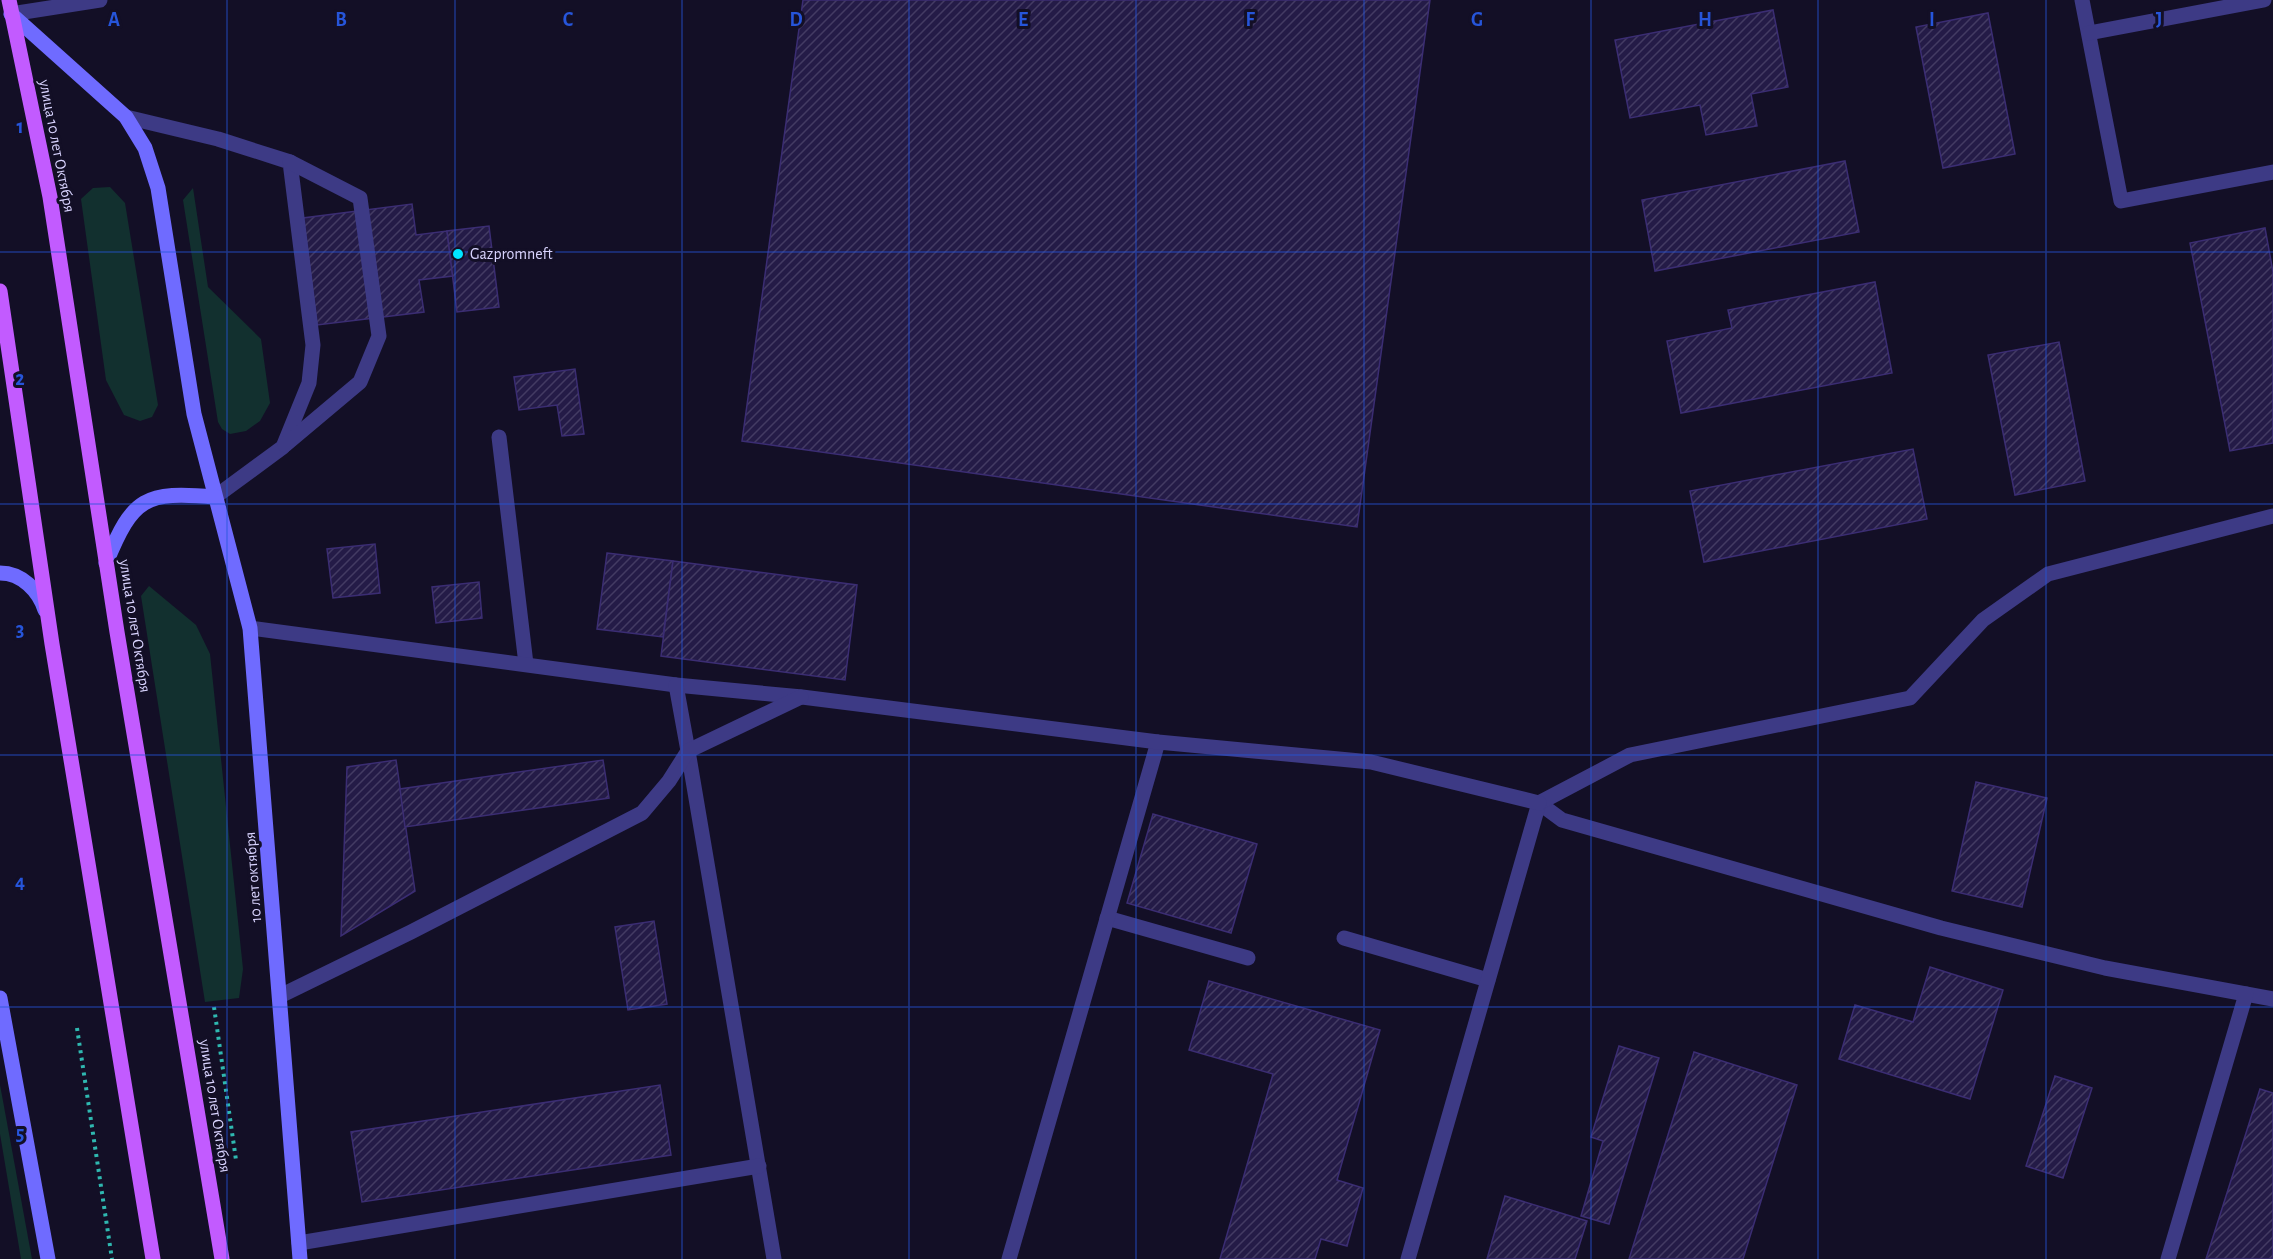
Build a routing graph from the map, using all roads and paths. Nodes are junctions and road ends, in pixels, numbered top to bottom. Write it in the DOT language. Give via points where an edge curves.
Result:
graph roads {
  1 [pos="100,0"];
  2 [pos="2082,0"];
  3 [pos="2264,0"];
  4 [pos="10,7"];
  5 [pos="2089,33"];
  6 [pos="126,117"];
  7 [pos="290,162"];
  8 [pos="2273,172"];
  9 [pos="0,291"];
  10 [pos="6,329"];
  11 [pos="0,346"];
  12 [pos="499,437"];
  13 [pos="283,447"];
  14 [pos="215,497"];
  15 [pos="2273,516"];
  16 [pos="106,563"];
  17 [pos="0,573"];
  18 [pos="48,617"];
  19 [pos="250,627"];
  20 [pos="526,664"];
  21 [pos="676,685"];
  22 [pos="802,697"];
  23 [pos="1158,742"];
  24 [pos="688,751"];
  25 [pos="1539,804"];
  26 [pos="1107,918"];
  27 [pos="1344,938"];
  28 [pos="1248,958"];
  29 [pos="1488,980"];
  30 [pos="2246,994"];
  31 [pos="280,996"];
  32 [pos="0,998"];
  33 [pos="2273,999"];
  34 [pos="214,1007"];
  35 [pos="76,1028"];
  36 [pos="759,1166"];
  37 [pos="237,1167"];
  38 [pos="299,1251"];
  39 [pos="48,1259"];
  40 [pos="112,1259"];
  41 [pos="153,1259"];
  42 [pos="222,1259"];
  43 [pos="774,1259"];
  44 [pos="1009,1259"];
  45 [pos="1408,1259"];
  46 [pos="2168,1259"];
  1 -- 4 [label="street"];
  2 -- 5 [label="street"];
  3 -- 5 [label="street"];
  4 -- 6 [label="street, 10 лет октября"];
  4 -- 16 [label="main road, улица 10 лет Октября" via="50,196"];
  5 -- 8 [label="street" via="2121,201"];
  6 -- 7 [label="street" via="218,139"];
  6 -- 14 [label="street, 10 лет октября" via="145,148 158,188 194,414"];
  7 -- 13 [label="street" via="313,345 309,383"];
  7 -- 13 [label="street" via="360,198 379,336 360,382"];
  9 -- 10 [label="main road"];
  10 -- 11 [label="street"];
  10 -- 18 [label="main road"];
  12 -- 20 [label="street"];
  13 -- 14 [label="street"];
  14 -- 16 [label="street" via="177,493 153,497 134,510 117,535"];
  14 -- 19 [label="street, 10 лет октября"];
  15 -- 25 [label="street" via="2048,574 1983,620 1910,698 1630,755"];
  16 -- 42 [label="main road, улица 10 лет Октября"];
  17 -- 18 [label="street" via="26,582 41,598"];
  18 -- 41 [label="main road"];
  19 -- 20 [label="street"];
  19 -- 31 [label="street, 10 лет октября"];
  20 -- 21 [label="street"];
  21 -- 22 [label="street"];
  21 -- 24 [label="street"];
  22 -- 23 [label="street"];
  22 -- 24 [label="street"];
  23 -- 25 [label="street" via="1371,762"];
  23 -- 26 [label="street"];
  24 -- 31 [label="street" via="642,813"];
  24 -- 36 [label="street"];
  25 -- 29 [label="street"];
  25 -- 30 [label="street" via="1562,820 1941,928 2105,968"];
  26 -- 28 [label="street"];
  26 -- 44 [label="street"];
  27 -- 29 [label="street"];
  29 -- 45 [label="street"];
  30 -- 33 [label="street"];
  30 -- 46 [label="street"];
  31 -- 38 [label="street, 10 лет октября"];
  32 -- 39 [label="street"];
  34 -- 37 [label="path"];
  35 -- 40 [label="path"];
  36 -- 38 [label="street"];
  36 -- 43 [label="street"];
}
